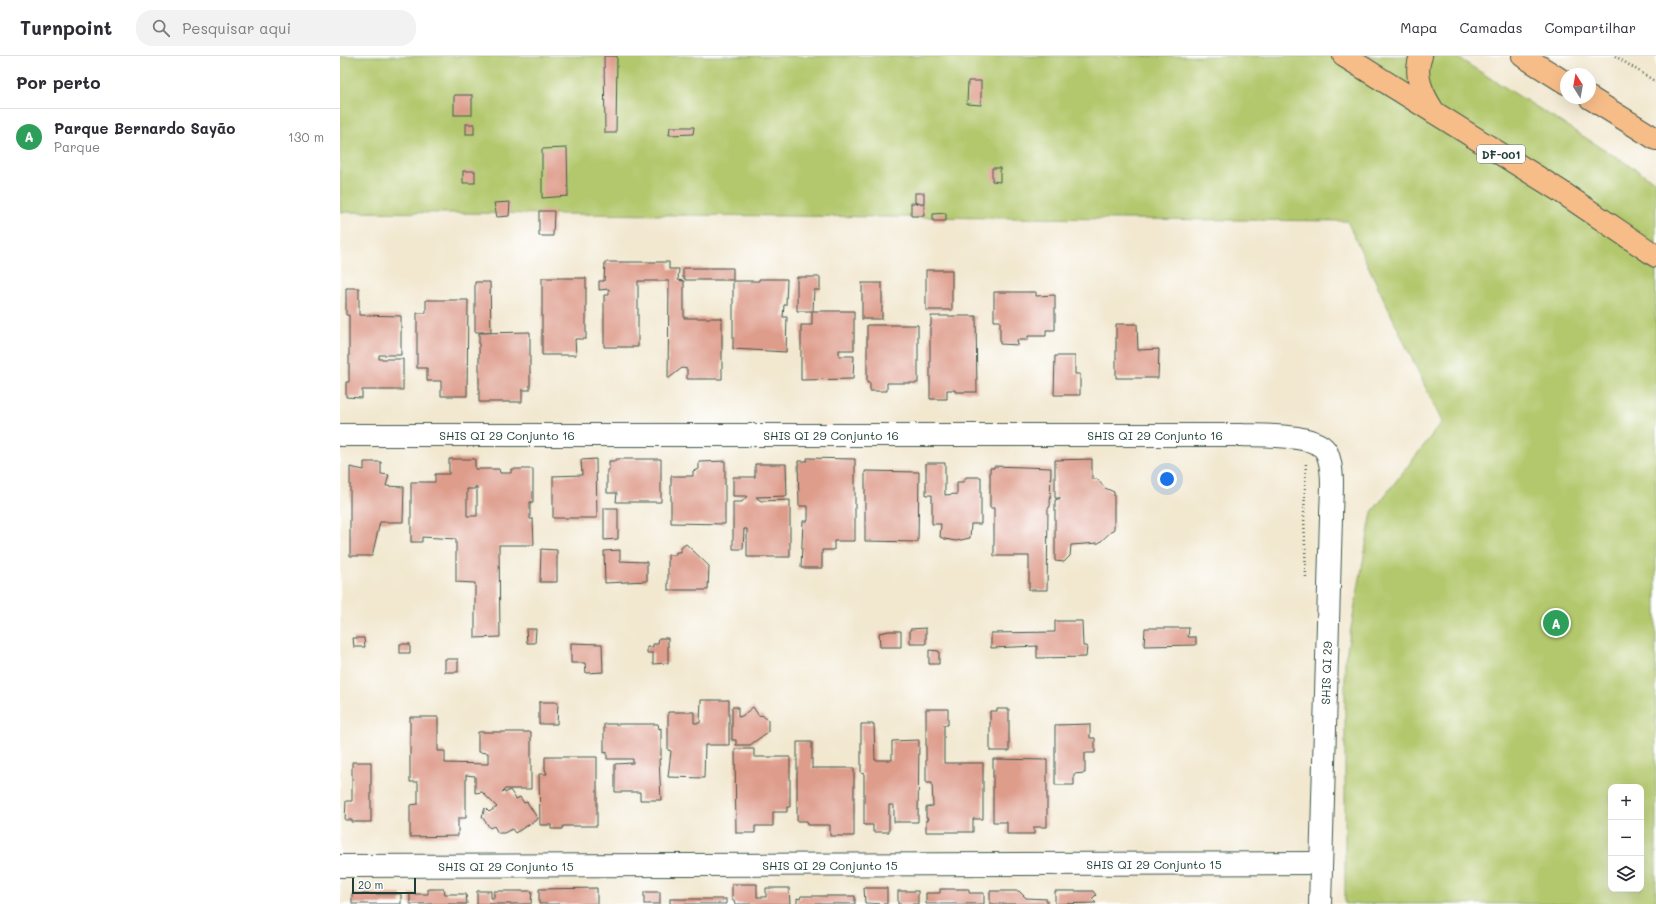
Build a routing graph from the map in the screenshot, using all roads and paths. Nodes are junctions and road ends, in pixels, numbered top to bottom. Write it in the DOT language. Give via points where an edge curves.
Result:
graph roads {
  1 [pos="1344,56"];
  2 [pos="1421,56"];
  3 [pos="1523,56"];
  4 [pos="1615,56"];
  5 [pos="1560,79"];
  6 [pos="1656,82"];
  7 [pos="1596,102"];
  8 [pos="1435,113"];
  9 [pos="1656,139"];
  10 [pos="1656,256"];
  11 [pos="340,435"];
  12 [pos="1314,449"];
  13 [pos="1306,580"];
  14 [pos="1320,863"];
  15 [pos="340,866"];
  16 [pos="1320,904"];
  1 -- 8 [label="main road, DF-001"];
  2 -- 8 [label="main road" via="1417,66 1420,85 1425,99"];
  3 -- 5 [label="main road"];
  4 -- 6 [label="path"];
  7 -- 9 [label="main road"];
  8 -- 10 [label="main road, DF-001" via="1560,191"];
  11 -- 12 [label="street, SHIS QI 29 Conjunto 16" via="1241,435 1303,439"];
  12 -- 13 [label="path" via="1304,516"];
  12 -- 14 [label="street, SHIS QI 29" via="1327,453 1331,467"];
  14 -- 15 [label="street, SHIS QI 29 Conjunto 15"];
  14 -- 16 [label="street, SHIS QI 29"];
}
